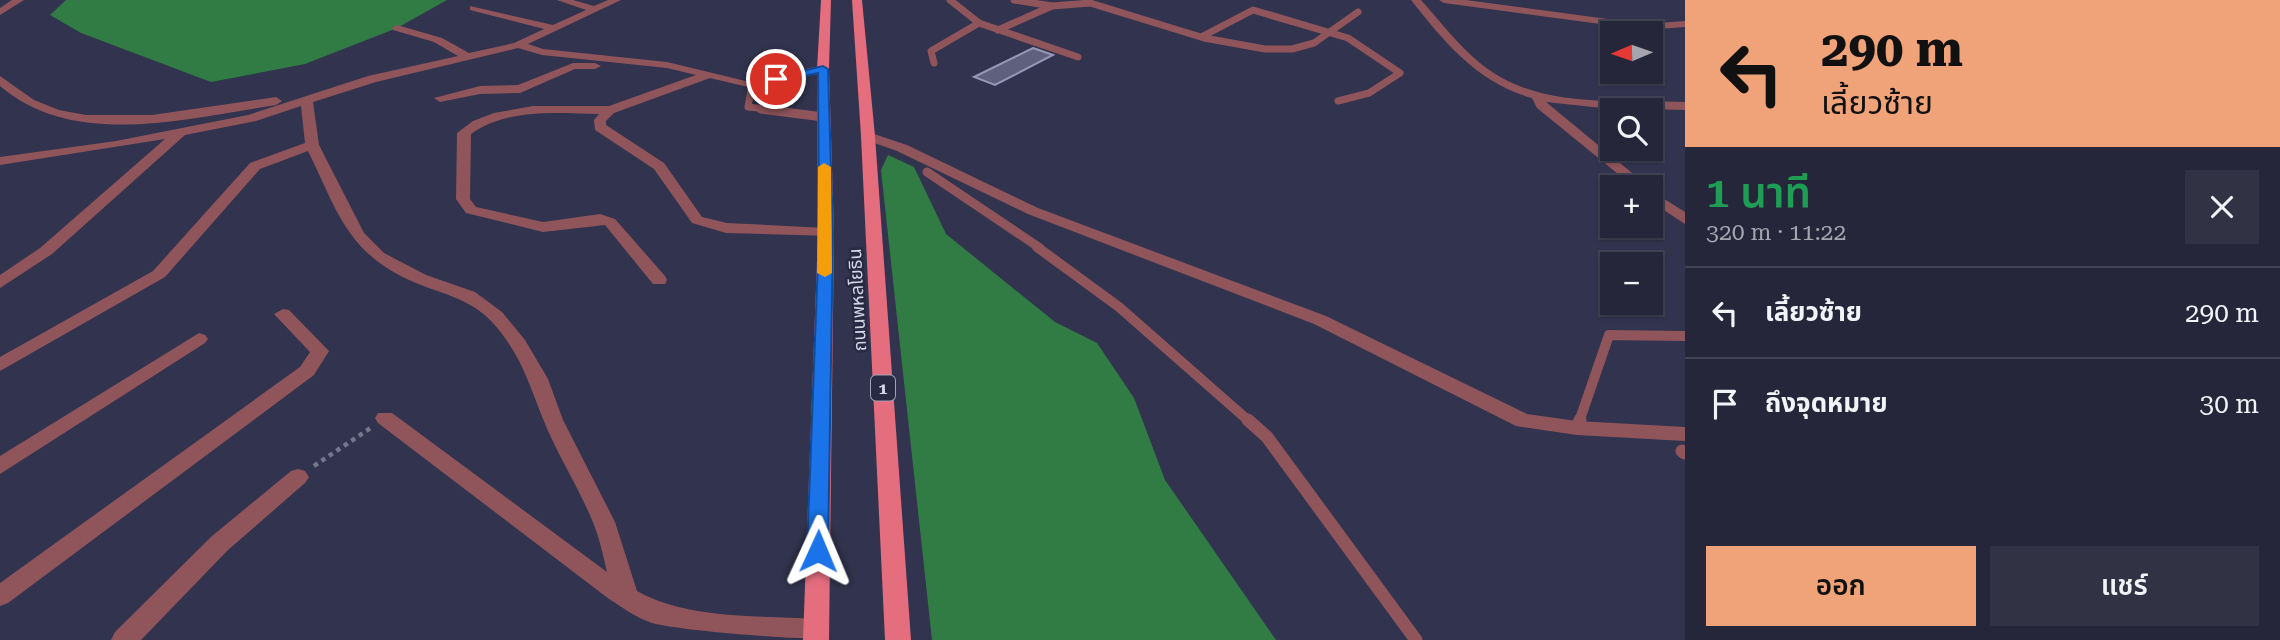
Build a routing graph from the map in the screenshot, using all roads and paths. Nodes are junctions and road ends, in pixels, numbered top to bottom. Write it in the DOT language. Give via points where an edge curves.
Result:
graph roads {
  1 [pos="19,0"];
  2 [pos="562,0"];
  3 [pos="616,0"];
  4 [pos="826,0"];
  5 [pos="857,0"];
  6 [pos="950,0"];
  7 [pos="1014,0"];
  8 [pos="1416,0"];
  9 [pos="1444,0"];
  10 [pos="1052,6"];
  11 [pos="474,8"];
  12 [pos="597,10"];
  13 [pos="0,12"];
  14 [pos="1358,12"];
  15 [pos="979,23"];
  16 [pos="1685,24"];
  17 [pos="397,28"];
  18 [pos="555,29"];
  19 [pos="998,30"];
  20 [pos="1331,32"];
  21 [pos="1203,36"];
  22 [pos="518,46"];
  23 [pos="468,57"];
  24 [pos="1078,57"];
  25 [pos="636,61"];
  26 [pos="934,63"];
  27 [pos="823,69"];
  28 [pos="707,75"];
  29 [pos="0,80"];
  30 [pos="752,84"];
  31 [pos="14,91"];
  32 [pos="327,95"];
  33 [pos="0,97"];
  34 [pos="1537,97"];
  35 [pos="440,98"];
  36 [pos="1338,101"];
  37 [pos="307,102"];
  38 [pos="1685,106"];
  39 [pos="610,110"];
  40 [pos="823,117"];
  41 [pos="182,131"];
  42 [pos="868,136"];
  43 [pos="312,145"];
  44 [pos="0,161"];
  45 [pos="927,172"];
  46 [pos="1627,175"];
  47 [pos="1663,203"];
  48 [pos="1685,219"];
  49 [pos="826,233"];
  50 [pos="659,280"];
  51 [pos="0,283"];
  52 [pos="283,314"];
  53 [pos="1685,336"];
  54 [pos="200,339"];
  55 [pos="0,365"];
  56 [pos="385,418"];
  57 [pos="1577,428"];
  58 [pos="1684,446"];
  59 [pos="0,466"];
  60 [pos="298,477"];
  61 [pos="0,596"];
  62 [pos="627,597"];
  63 [pos="816,635"];
  64 [pos="124,640"];
  65 [pos="898,640"];
  66 [pos="1416,640"];
  1 -- 13 [label="street"];
  2 -- 12 [label="street"];
  3 -- 12 [label="street"];
  4 -- 27 [label="main road, ถนนพหลโยธิน"];
  5 -- 42 [label="main road, ถนนพหลโยธิน / 1"];
  6 -- 15 [label="lane"];
  7 -- 10 [label="lane"];
  8 -- 34 [label="street" via="1475,65"];
  9 -- 16 [label="street" via="1645,27"];
  10 -- 19 [label="lane"];
  10 -- 21 [label="lane" via="1090,4"];
  11 -- 18 [label="street"];
  12 -- 18 [label="street"];
  14 -- 20 [label="lane"];
  15 -- 19 [label="lane"];
  15 -- 26 [label="lane" via="931,51"];
  17 -- 23 [label="street" via="438,40"];
  18 -- 22 [label="street"];
  19 -- 24 [label="lane"];
  20 -- 21 [label="lane" via="1314,43 1288,50 1238,46"];
  20 -- 21 [label="lane" via="1253,10"];
  20 -- 36 [label="lane" via="1348,38 1400,73 1369,93"];
  22 -- 23 [label="street"];
  22 -- 25 [label="street"];
  23 -- 32 [label="street" via="372,79"];
  25 -- 28 [label="street"];
  25 -- 35 [label="street" via="624,66 573,66 520,89"];
  27 -- 30 [label="lane"];
  27 -- 40 [label="main road, ถนนพหลโยธิน"];
  28 -- 30 [label="street"];
  28 -- 39 [label="street"];
  29 -- 31 [label="street"];
  30 -- 40 [label="lane" via="748,107"];
  31 -- 32 [label="street" via="30,103 61,114 120,119 188,116"];
  31 -- 33 [label="street"];
  32 -- 37 [label="street"];
  34 -- 38 [label="street"];
  34 -- 46 [label="street"];
  37 -- 41 [label="street"];
  37 -- 43 [label="street"];
  39 -- 49 [label="street" via="600,120 603,132 659,166 697,220 726,228"];
  39 -- 50 [label="street" via="546,110 475,122 464,133 463,199 471,210 543,228 600,219 610,222"];
  40 -- 49 [label="main road, ถนนพหลโยธิน"];
  41 -- 44 [label="street"];
  41 -- 51 [label="street" via="47,251"];
  42 -- 57 [label="street" via="1058,221 1320,320 1523,421"];
  42 -- 65 [label="main road, ถนนพหลโยธิน / 1"];
  43 -- 55 [label="street" via="255,166 159,274"];
  43 -- 62 [label="street" via="356,235 378,256 420,279 469,296 496,317 519,344 540,379 553,420 604,522"];
  45 -- 66 [label="lane" via="1000,219 1119,307 1267,437"];
  47 -- 48 [label="street"];
  49 -- 63 [label="main road, ถนนพหลโยธิน"];
  52 -- 61 [label="street" via="320,351 307,371"];
  53 -- 57 [label="lane" via="1609,335"];
  54 -- 59 [label="street"];
  56 -- 60 [label="path"];
  56 -- 62 [label="street"];
  57 -- 58 [label="street"];
  60 -- 64 [label="street" via="220,543"];
  62 -- 63 [label="street" via="652,612 700,622"];
}
